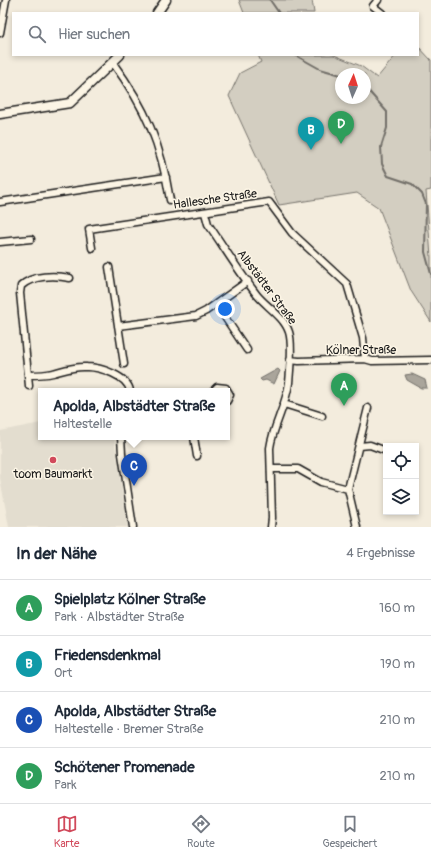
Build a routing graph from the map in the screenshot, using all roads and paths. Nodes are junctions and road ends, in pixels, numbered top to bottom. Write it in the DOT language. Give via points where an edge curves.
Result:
graph roads {
  1 [pos="6,0"];
  2 [pos="166,0"];
  3 [pos="378,0"];
  4 [pos="157,12"];
  5 [pos="381,12"];
  6 [pos="0,33"];
  7 [pos="119,56"];
  8 [pos="113,63"];
  9 [pos="0,114"];
  10 [pos="166,177"];
  11 [pos="170,200"];
  12 [pos="0,202"];
  13 [pos="206,213"];
  14 [pos="31,239"];
  15 [pos="0,242"];
  16 [pos="92,248"];
  17 [pos="109,267"];
  18 [pos="70,278"];
  19 [pos="248,281"];
  20 [pos="216,304"];
  21 [pos="118,326"];
  22 [pos="247,350"];
  23 [pos="365,359"];
  24 [pos="290,360"];
  25 [pos="431,360"];
  26 [pos="124,364"];
  27 [pos="28,375"];
  28 [pos="29,386"];
  29 [pos="129,388"];
  30 [pos="284,404"];
  31 [pos="368,408"];
  32 [pos="322,416"];
  33 [pos="121,440"];
  34 [pos="194,440"];
  35 [pos="360,446"];
  36 [pos="383,449"];
  37 [pos="197,456"];
  38 [pos="271,469"];
  39 [pos="348,489"];
  40 [pos="134,527"];
  41 [pos="271,527"];
  42 [pos="357,527"];
  1 -- 6 [label="street"];
  2 -- 4 [label="street"];
  3 -- 5 [label="street" via="373,6"];
  7 -- 8 [label="street"];
  8 -- 9 [label="street" via="70,103"];
  8 -- 10 [label="street" via="129,85 146,117 161,155"];
  10 -- 11 [label="street"];
  10 -- 12 [label="street"];
  13 -- 16 [label="street, Hallesche Straße" via="89,229"];
  13 -- 19 [label="street, Albstädter Straße" via="208,224"];
  13 -- 23 [label="street, Hallesche Straße" via="269,202 292,233 347,284 363,338"];
  14 -- 15 [label="street"];
  17 -- 21 [label="street"];
  18 -- 27 [label="street" via="58,276 30,279 21,286"];
  19 -- 20 [label="street"];
  19 -- 24 [label="street, Albstädter Straße" via="289,332"];
  20 -- 21 [label="street" via="196,316"];
  20 -- 22 [label="street"];
  21 -- 26 [label="street"];
  23 -- 24 [label="street, Kölner Straße"];
  23 -- 25 [label="street, Kölner Straße"];
  24 -- 30 [label="street, Albstädter Straße"];
  27 -- 28 [label="street"];
  27 -- 29 [label="street" via="88,366 119,376 126,381"];
  30 -- 32 [label="street"];
  30 -- 38 [label="street, Albstädter Straße" via="272,437"];
  31 -- 35 [label="street"];
  33 -- 40 [label="street"];
  34 -- 37 [label="street"];
  35 -- 36 [label="street" via="370,445"];
  35 -- 39 [label="street"];
  38 -- 39 [label="street" via="298,469 321,482"];
  38 -- 41 [label="street, Albstädter Straße"];
  39 -- 42 [label="street"];
}
